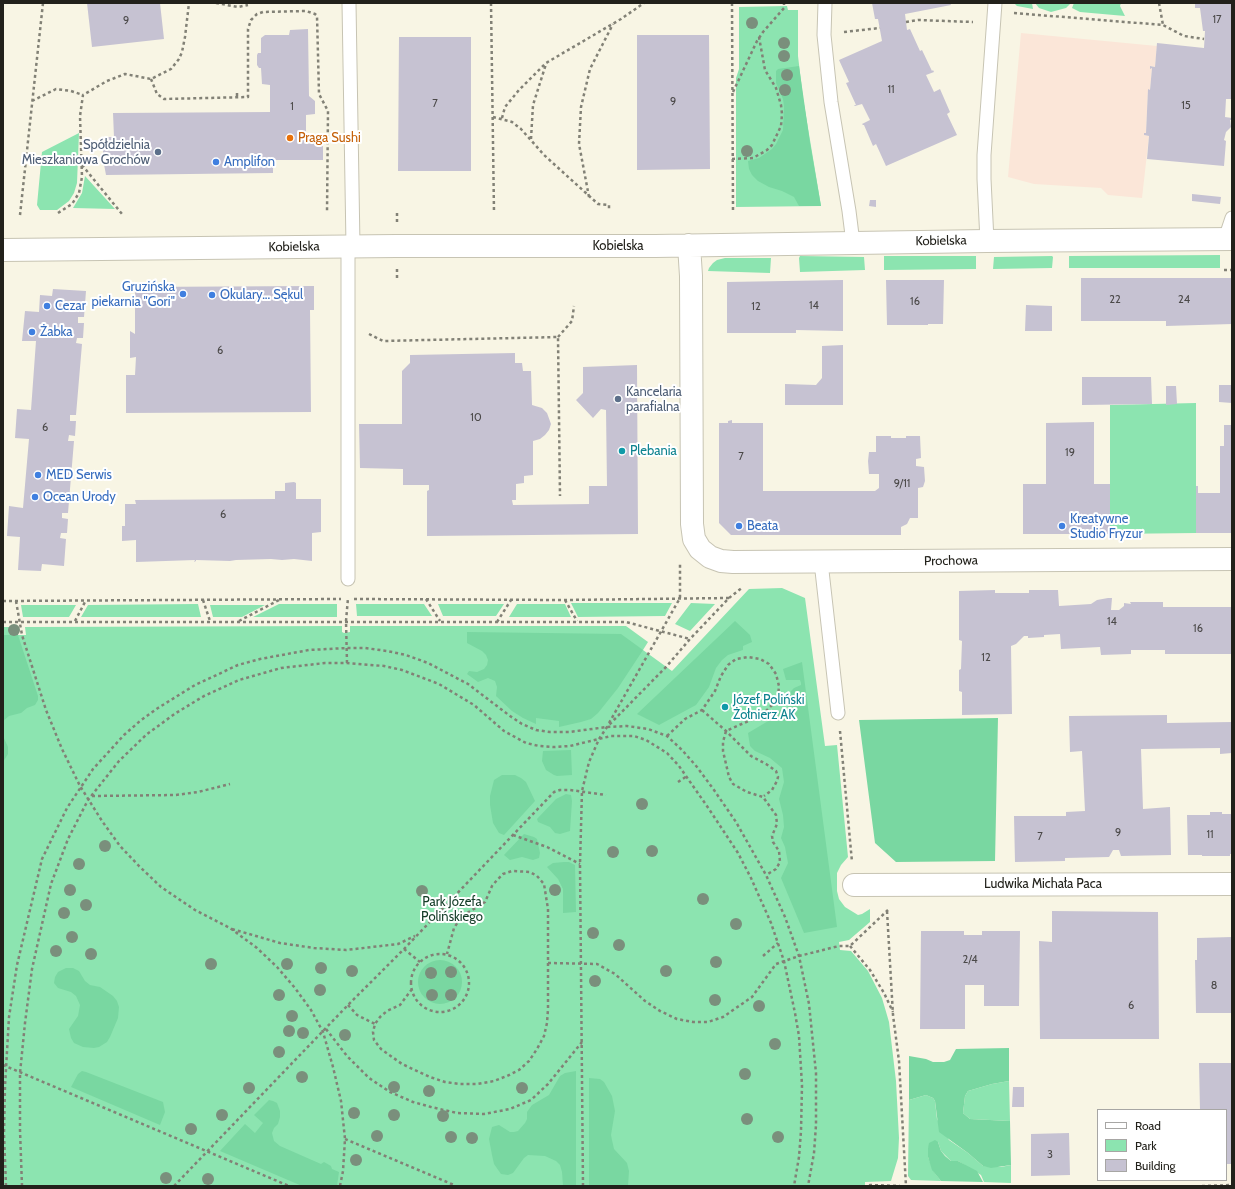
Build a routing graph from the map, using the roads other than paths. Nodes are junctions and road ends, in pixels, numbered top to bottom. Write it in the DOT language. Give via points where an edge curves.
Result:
graph roads {
  1 [pos="349,3"];
  2 [pos="825,3"];
  3 [pos="995,3"];
  4 [pos="1232,218"];
  5 [pos="1229,239"];
  6 [pos="987,241"];
  7 [pos="852,243"];
  8 [pos="350,246"];
  9 [pos="689,246"];
  10 [pos="3,250"];
  11 [pos="1232,559"];
  12 [pos="821,562"];
  13 [pos="348,579"];
  14 [pos="838,713"];
  15 [pos="1232,884"];
  16 [pos="854,885"];
  1 -- 8 [label="lane"];
  2 -- 7 [label="lane" via="824,35 831,102"];
  3 -- 6 [label="lane" via="984,155"];
  4 -- 5 [label="lane"];
  5 -- 6 [label="street, Kobielska"];
  6 -- 7 [label="street, Kobielska"];
  7 -- 9 [label="street, Kobielska"];
  8 -- 9 [label="street, Kobielska"];
  8 -- 10 [label="street, Kobielska"];
  8 -- 13 [label="lane"];
  9 -- 12 [label="street, Prochowa" via="694,539 700,549 721,561"];
  11 -- 12 [label="street, Prochowa"];
  12 -- 14 [label="lane"];
  15 -- 16 [label="street, Ludwika Michała Paca"];
}
